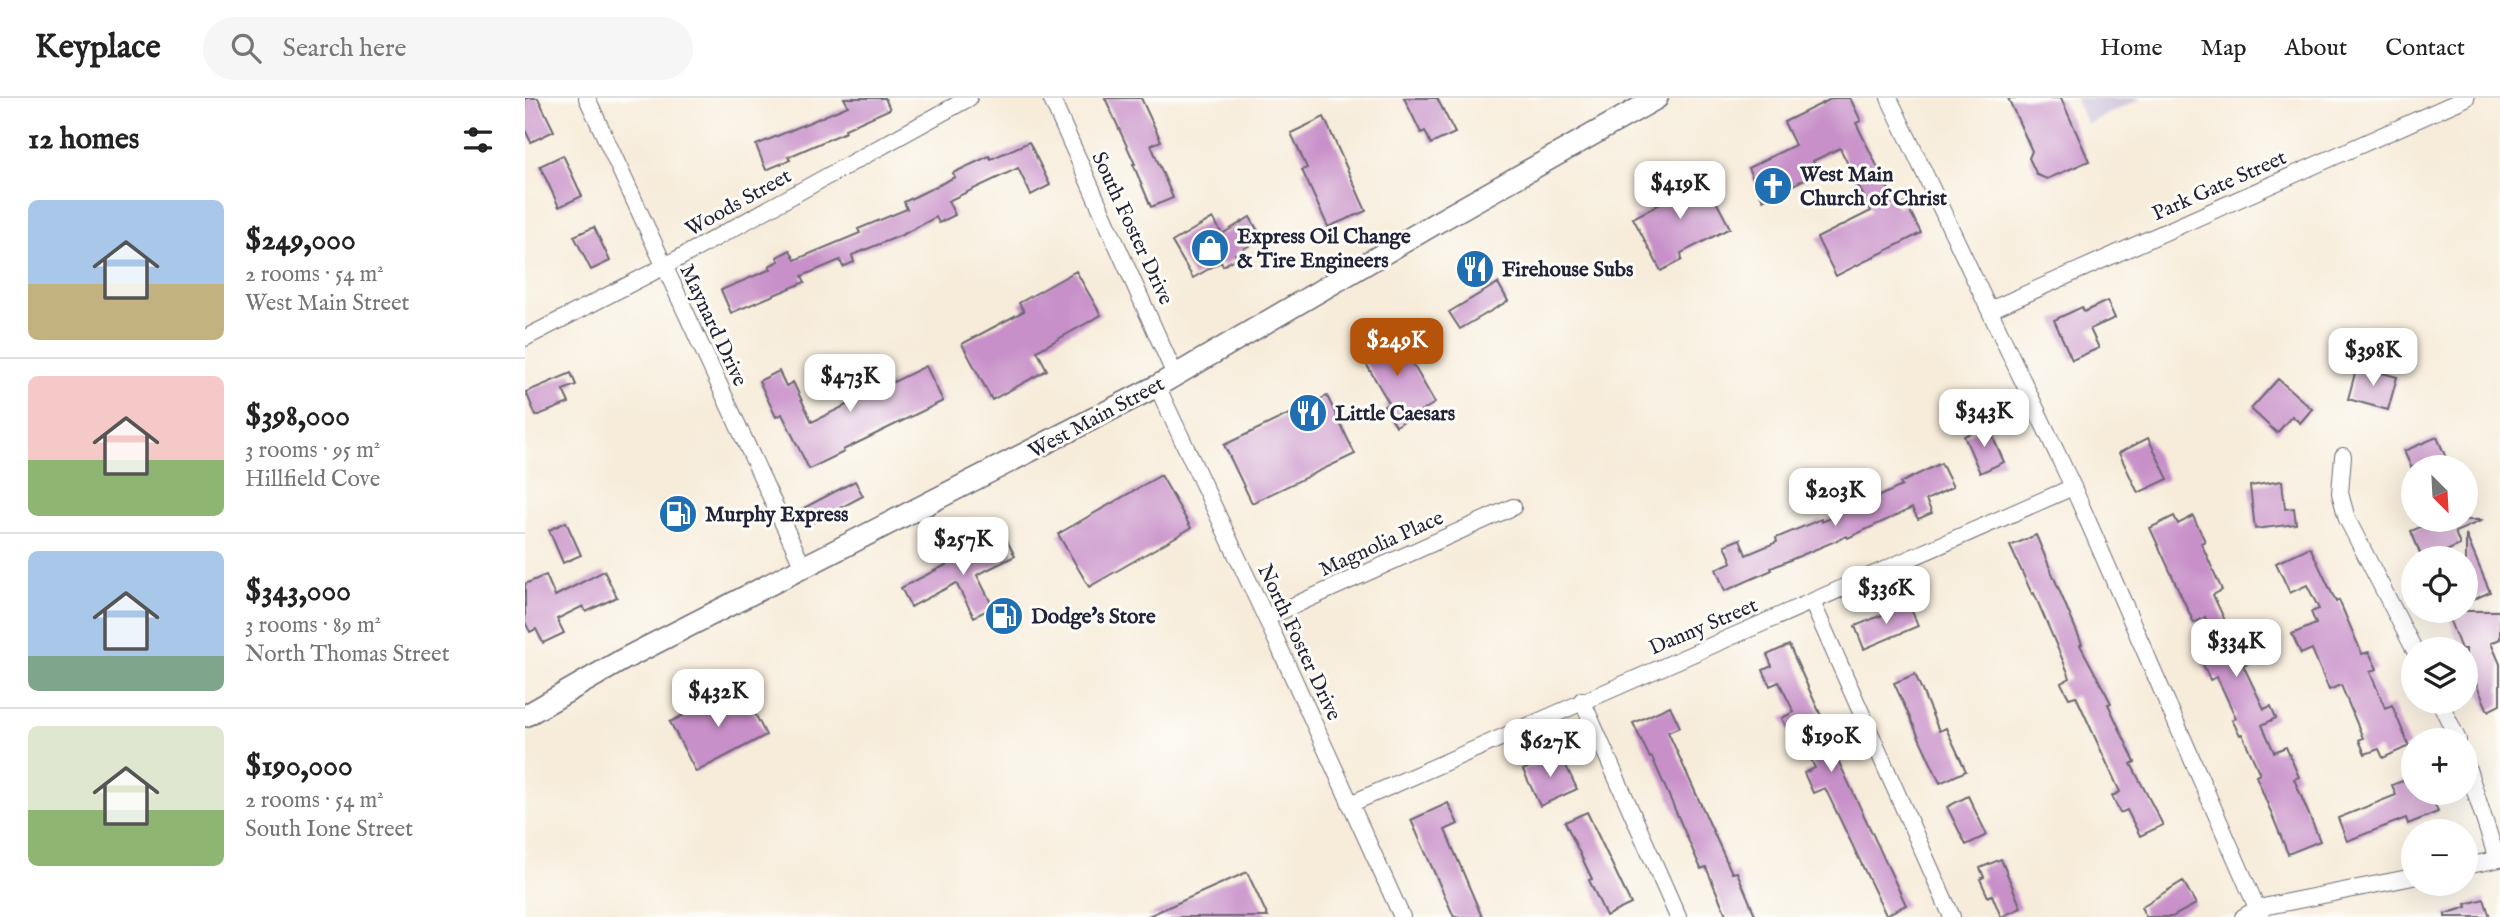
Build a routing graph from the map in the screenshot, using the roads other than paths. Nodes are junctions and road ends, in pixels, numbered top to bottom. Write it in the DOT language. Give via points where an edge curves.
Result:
graph roads {
  1 [pos="587,98"];
  2 [pos="969,98"];
  3 [pos="1051,98"];
  4 [pos="1657,98"];
  5 [pos="1889,98"];
  6 [pos="2466,98"];
  7 [pos="663,267"];
  8 [pos="1990,310"];
  9 [pos="525,338"];
  10 [pos="1166,381"];
  11 [pos="2343,456"];
  12 [pos="2073,487"];
  13 [pos="1513,507"];
  14 [pos="804,569"];
  15 [pos="1812,602"];
  16 [pos="1266,618"];
  17 [pos="2408,637"];
  18 [pos="1582,700"];
  19 [pos="525,716"];
  20 [pos="2478,799"];
  21 [pos="1350,804"];
  22 [pos="2498,859"];
  23 [pos="2478,863"];
  24 [pos="2401,880"];
  25 [pos="2254,914"];
  26 [pos="1402,917"];
  27 [pos="1678,917"];
  28 [pos="1952,917"];
  1 -- 7 [label="street, Maynard Drive"];
  2 -- 7 [label="street, Woods Street"];
  3 -- 10 [label="street, South Foster Drive"];
  4 -- 10 [label="main road, West Main Street"];
  5 -- 8 [label="street"];
  6 -- 8 [label="street, Park Gate Street"];
  7 -- 9 [label="street, Woods Street"];
  7 -- 14 [label="street, Maynard Drive"];
  8 -- 12 [label="street"];
  10 -- 14 [label="main road, West Main Street"];
  10 -- 16 [label="street, North Foster Drive"];
  11 -- 17 [label="street" via="2340,493 2347,519"];
  12 -- 15 [label="street, Danny Street"];
  12 -- 25 [label="street"];
  13 -- 16 [label="street, Magnolia Place"];
  14 -- 19 [label="main road, West Main Street" via="624,659"];
  15 -- 18 [label="street, Danny Street"];
  15 -- 28 [label="street"];
  16 -- 21 [label="street, North Foster Drive"];
  18 -- 21 [label="street, Danny Street"];
  18 -- 27 [label="street"];
  20 -- 22 [label="street"];
  21 -- 26 [label="street, North Foster Drive"];
  22 -- 23 [label="street"];
  24 -- 25 [label="street"];
}
